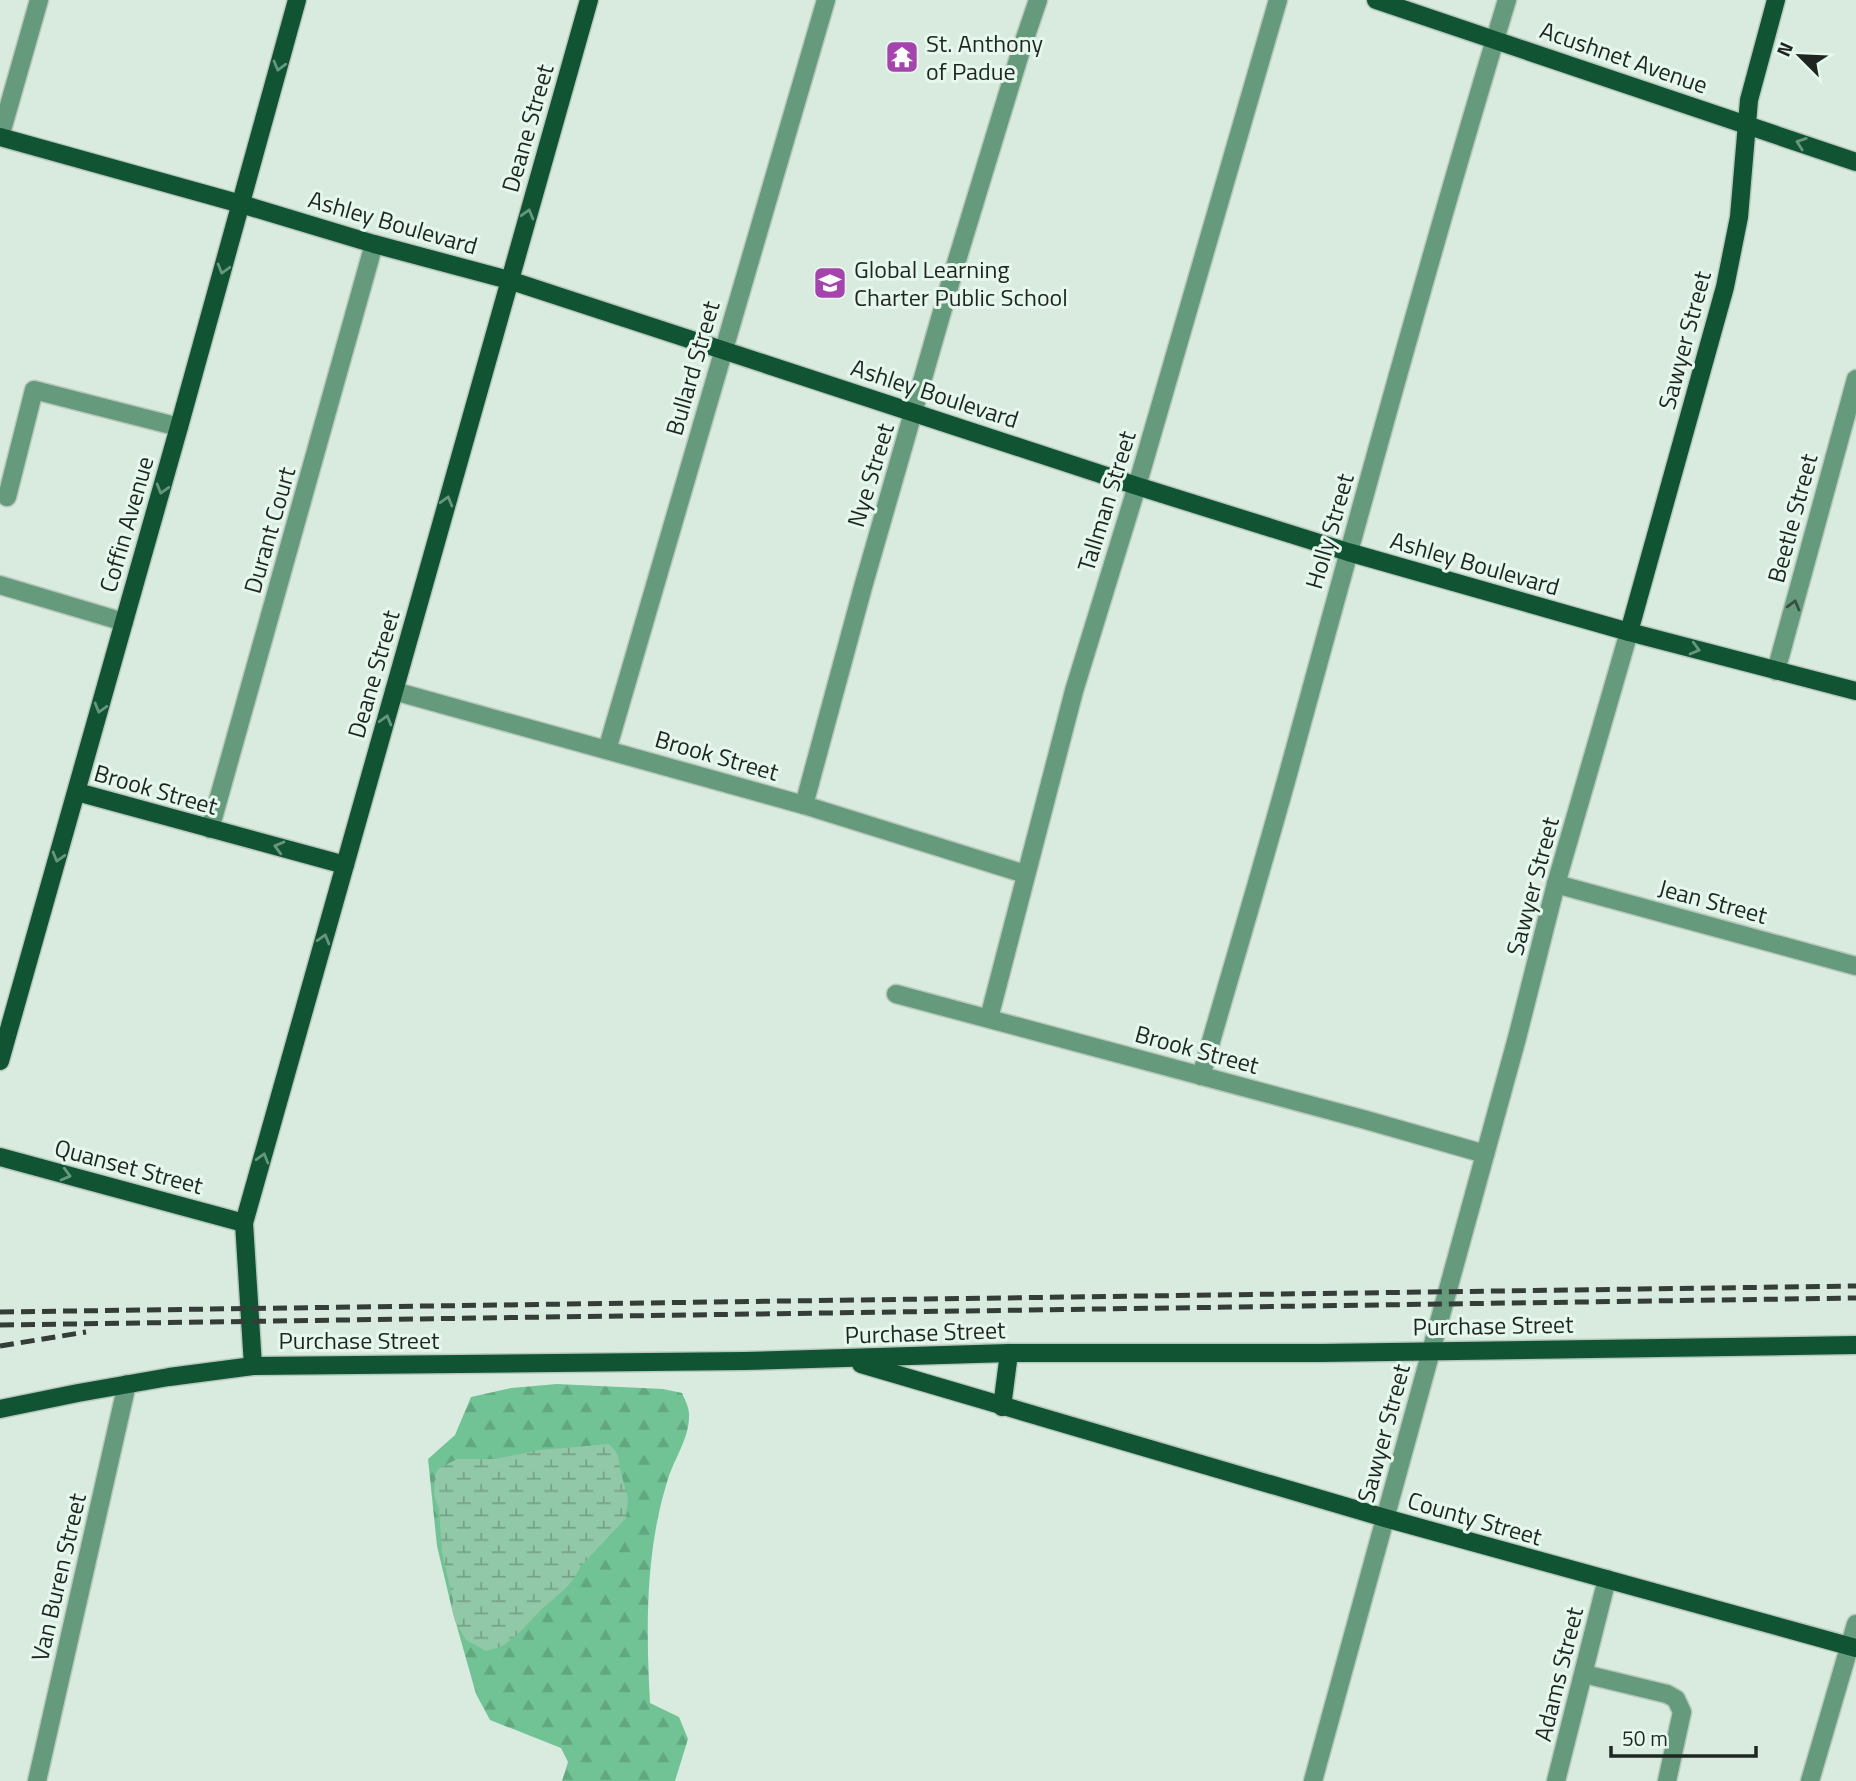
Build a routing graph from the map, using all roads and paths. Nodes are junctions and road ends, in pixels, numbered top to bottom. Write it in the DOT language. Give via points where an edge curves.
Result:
graph roads {
  1 [pos="39,0"];
  2 [pos="297,0"];
  3 [pos="590,0"];
  4 [pos="826,0"];
  5 [pos="1038,0"];
  6 [pos="1278,0"];
  7 [pos="1376,0"];
  8 [pos="1507,0"];
  9 [pos="1776,0"];
  10 [pos="1495,40"];
  11 [pos="1746,125"];
  12 [pos="0,137"];
  13 [pos="1856,162"];
  14 [pos="241,204"];
  15 [pos="374,244"];
  16 [pos="509,280"];
  17 [pos="723,350"];
  18 [pos="1856,379"];
  19 [pos="914,413"];
  20 [pos="179,427"];
  21 [pos="1137,486"];
  22 [pos="8,497"];
  23 [pos="1348,552"];
  24 [pos="0,585"];
  25 [pos="124,622"];
  26 [pos="1629,632"];
  27 [pos="1776,671"];
  28 [pos="394,691"];
  29 [pos="1856,691"];
  30 [pos="607,750"];
  31 [pos="77,792"];
  32 [pos="804,805"];
  33 [pos="210,829"];
  34 [pos="345,865"];
  35 [pos="1025,874"];
  36 [pos="1556,884"];
  37 [pos="1856,966"];
  38 [pos="896,994"];
  39 [pos="7,1014"];
  40 [pos="989,1018"];
  41 [pos="0,1061"];
  42 [pos="1201,1076"];
  43 [pos="1485,1154"];
  44 [pos="0,1157"];
  45 [pos="244,1223"];
  46 [pos="1856,1345"];
  47 [pos="1432,1350"];
  48 [pos="1009,1353"];
  49 [pos="844,1359"];
  50 [pos="253,1366"];
  51 [pos="127,1384"];
  52 [pos="1002,1407"];
  53 [pos="0,1409"];
  54 [pos="1385,1518"];
  55 [pos="1607,1579"];
  56 [pos="1856,1624"];
  57 [pos="1853,1647"];
  58 [pos="1584,1674"];
  59 [pos="37,1781"];
  60 [pos="1313,1781"];
  61 [pos="1556,1781"];
  62 [pos="1667,1781"];
  63 [pos="1810,1781"];
  1 -- 12 [label="street"];
  2 -- 14 [label="main road, Coffin Avenue, one-way"];
  16 -- 3 [label="main road, Deane Street, one-way"];
  4 -- 17 [label="street, Bullard Street"];
  5 -- 19 [label="street, Nye Street"];
  6 -- 21 [label="street, Tallman Street"];
  7 -- 10 [label="main road, Acushnet Avenue"];
  8 -- 10 [label="street, Holly Street"];
  9 -- 11 [label="main road, Sawyer Street"];
  10 -- 11 [label="main road, Acushnet Avenue"];
  10 -- 23 [label="street, Holly Street"];
  13 -- 11 [label="main road, Acushnet Avenue, one-way"];
  11 -- 26 [label="main road, Sawyer Street" via="1731,259"];
  12 -- 14 [label="main road, Ashley Boulevard"];
  14 -- 15 [label="main road, Ashley Boulevard"];
  14 -- 20 [label="main road, Coffin Avenue, one-way"];
  15 -- 16 [label="main road, Ashley Boulevard"];
  15 -- 33 [label="street, Durant Court"];
  16 -- 17 [label="main road, Ashley Boulevard"];
  28 -- 16 [label="main road, Deane Street, one-way"];
  17 -- 19 [label="main road, Ashley Boulevard"];
  17 -- 30 [label="street, Bullard Street"];
  27 -- 18 [label="street, Beetle Street, one-way"];
  19 -- 21 [label="main road, Ashley Boulevard"];
  19 -- 32 [label="street, Nye Street"];
  20 -- 22 [label="street" via="34,390"];
  20 -- 25 [label="main road, Coffin Avenue, one-way"];
  21 -- 23 [label="main road, Ashley Boulevard"];
  21 -- 35 [label="street, Tallman Street" via="1074,691"];
  23 -- 26 [label="main road, Ashley Boulevard"];
  23 -- 42 [label="street, Holly Street"];
  24 -- 25 [label="street"];
  25 -- 31 [label="main road, Coffin Avenue, one-way"];
  26 -- 27 [label="main road, Ashley Boulevard, one-way"];
  26 -- 36 [label="street, Sawyer Street"];
  27 -- 29 [label="main road, Ashley Boulevard"];
  28 -- 30 [label="street, Brook Street"];
  34 -- 28 [label="main road, Deane Street, one-way"];
  30 -- 32 [label="street, Brook Street"];
  31 -- 33 [label="main road, Brook Street"];
  31 -- 39 [label="main road, Coffin Avenue, one-way"];
  32 -- 35 [label="street, Brook Street"];
  34 -- 33 [label="main road, Brook Street, one-way"];
  45 -- 34 [label="main road, Deane Street, one-way"];
  35 -- 40 [label="street, Tallman Street"];
  36 -- 37 [label="street, Jean Street"];
  36 -- 43 [label="street, Sawyer Street"];
  38 -- 40 [label="street, Brook Street"];
  39 -- 41 [label="main road, Coffin Avenue"];
  40 -- 42 [label="street, Brook Street"];
  42 -- 43 [label="street, Brook Street"];
  43 -- 47 [label="street, Sawyer Street"];
  44 -- 45 [label="main road, Quanset Street, one-way"];
  45 -- 50 [label="main road, Deane Street"];
  46 -- 47 [label="main road, Purchase Street"];
  47 -- 48 [label="main road, Purchase Street"];
  47 -- 54 [label="street, Sawyer Street"];
  48 -- 49 [label="main road, Purchase Street"];
  48 -- 52 [label="main road"];
  49 -- 50 [label="main road, Purchase Street"];
  49 -- 52 [label="main road, County Street"];
  50 -- 51 [label="main road, Purchase Street"];
  51 -- 53 [label="main road, Purchase Street"];
  51 -- 59 [label="street, Van Buren Street"];
  52 -- 54 [label="main road, County Street"];
  54 -- 55 [label="main road, County Street"];
  54 -- 60 [label="street, Sawyer Street"];
  55 -- 57 [label="main road, County Street"];
  55 -- 58 [label="street, Adams Street"];
  56 -- 57 [label="street"];
  57 -- 63 [label="street"];
  58 -- 61 [label="street, Adams Street"];
  58 -- 62 [label="street" via="1676,1699 1682,1712"];
}
